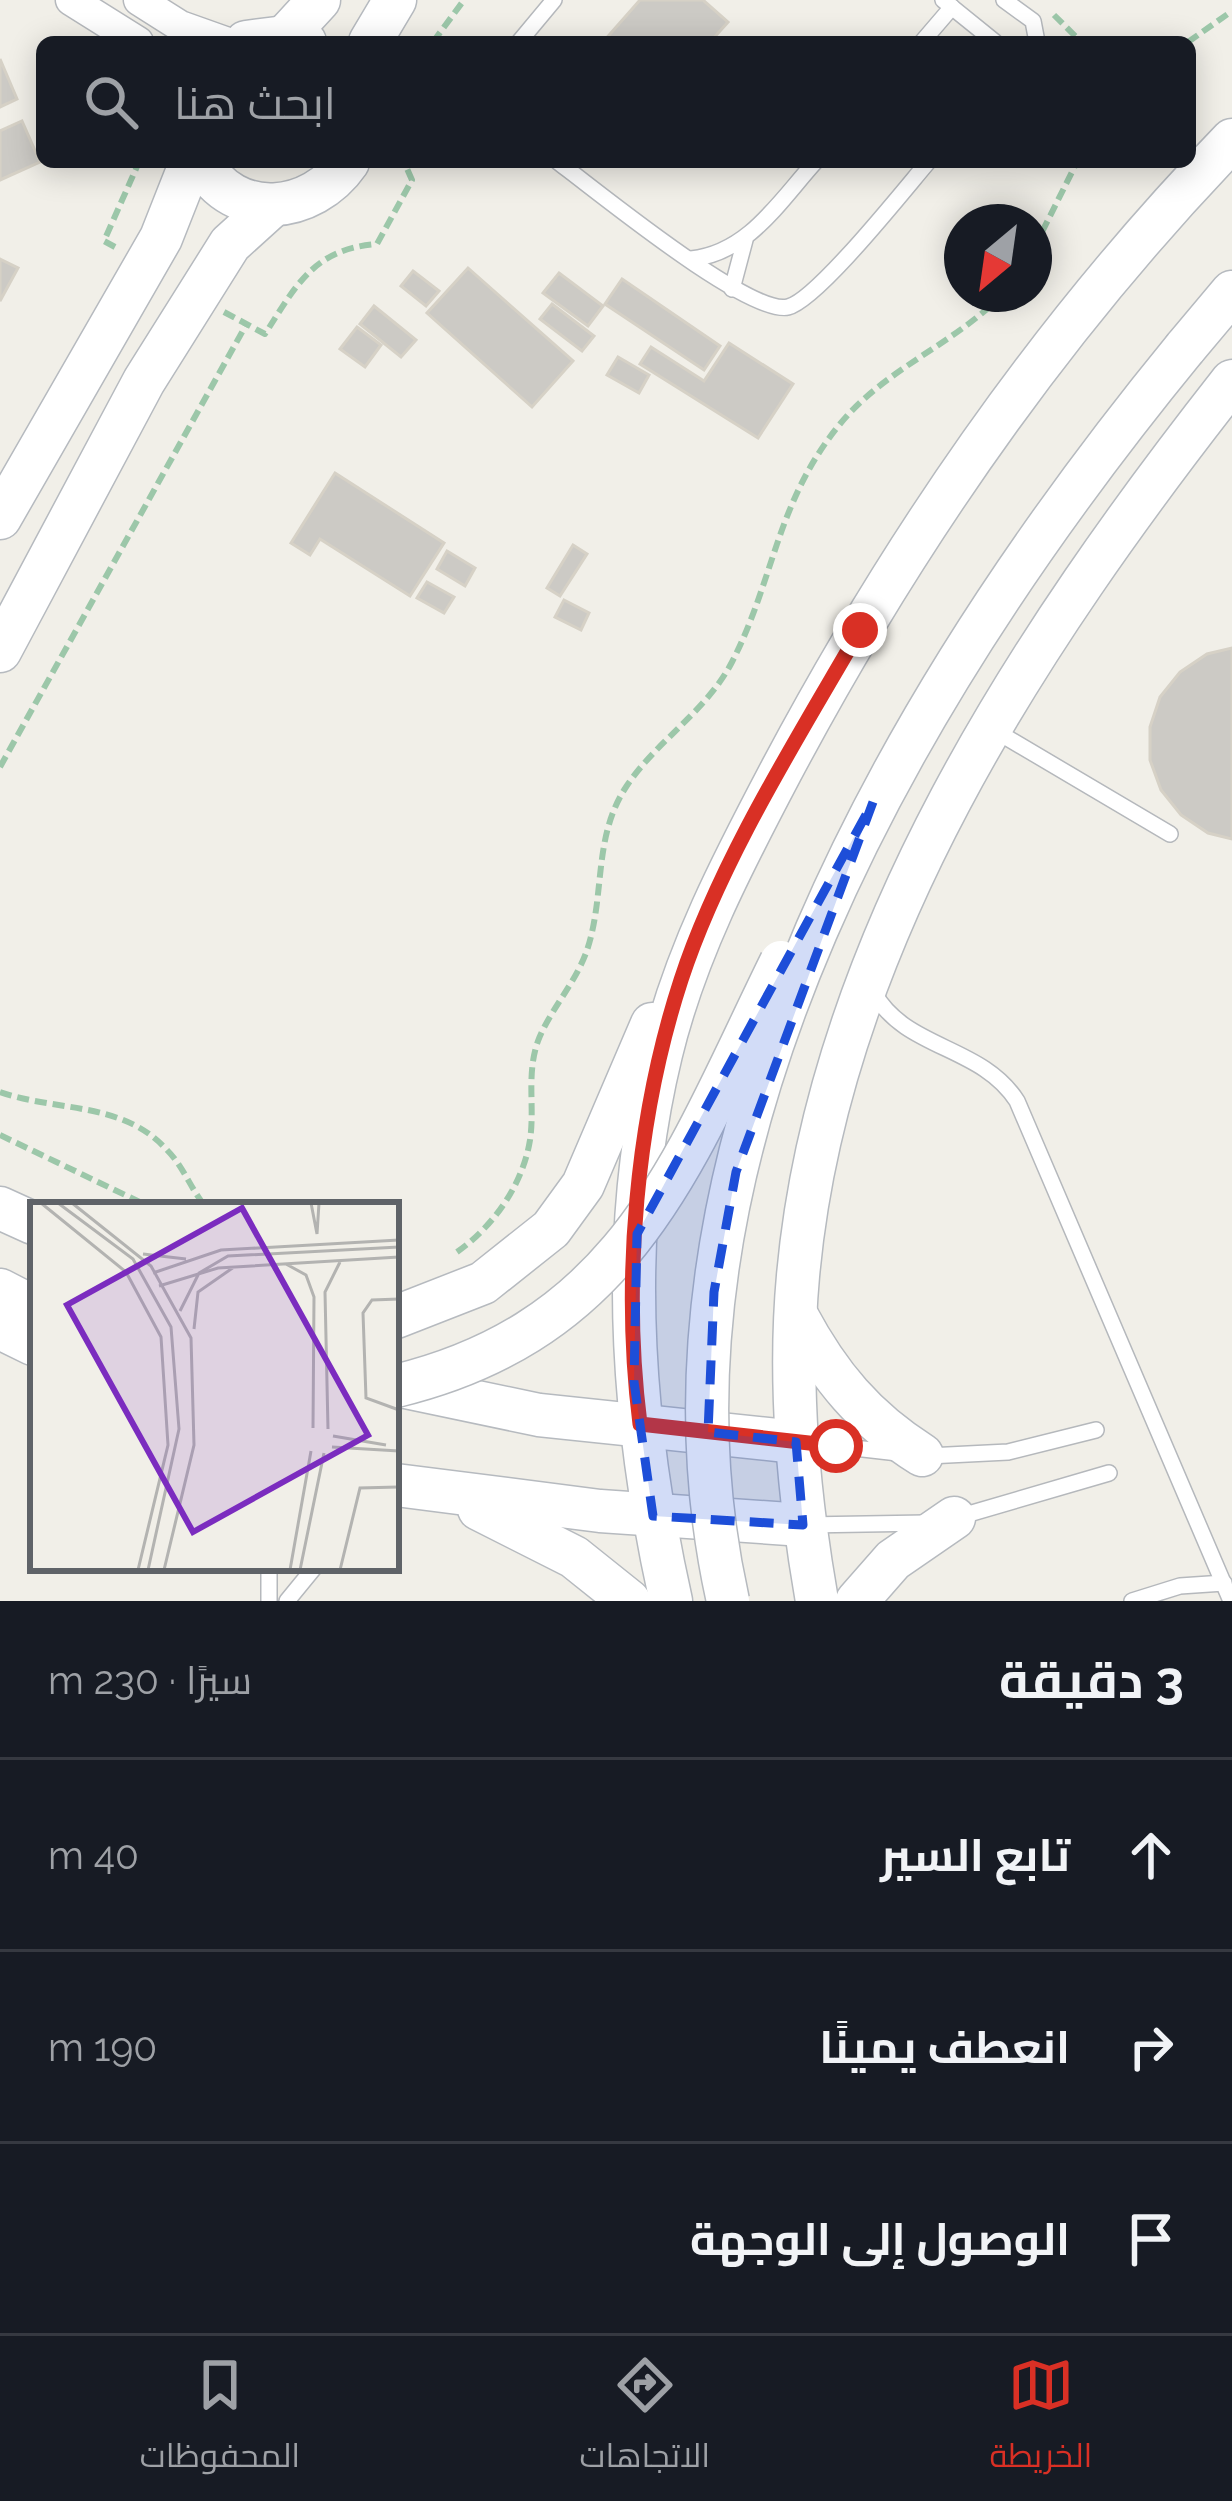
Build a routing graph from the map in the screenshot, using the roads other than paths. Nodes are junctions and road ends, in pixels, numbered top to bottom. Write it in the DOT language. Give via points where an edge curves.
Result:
graph roads {
  1 [pos="70,0"];
  2 [pos="139,0"];
  3 [pos="319,0"];
  4 [pos="395,0"];
  5 [pos="554,0"];
  6 [pos="1004,0"];
  7 [pos="948,4"];
  8 [pos="128,36"];
  9 [pos="208,36"];
  10 [pos="283,36"];
  11 [pos="374,36"];
  12 [pos="524,36"];
  13 [pos="926,36"];
  14 [pos="988,36"];
  15 [pos="1036,36"];
  16 [pos="1232,140"];
  17 [pos="189,168"];
  18 [pos="206,168"];
  19 [pos="344,168"];
  20 [pos="566,168"];
  21 [pos="809,168"];
  22 [pos="923,168"];
  23 [pos="272,206"];
  24 [pos="745,240"];
  25 [pos="691,259"];
  26 [pos="732,289"];
  27 [pos="1232,292"];
  28 [pos="1232,381"];
  29 [pos="0,518"];
  30 [pos="0,651"];
  31 [pos="994,730"];
  32 [pos="874,802"];
  33 [pos="1169,834"];
  34 [pos="682,978"];
  35 [pos="868,985"];
  36 [pos="0,1208"];
  37 [pos="30,1222"];
  38 [pos="0,1290"];
  39 [pos="30,1305"];
  40 [pos="796,1312"];
  41 [pos="399,1316"];
  42 [pos="0,1328"];
  43 [pos="30,1343"];
  44 [pos="399,1384"];
  45 [pos="399,1386"];
  46 [pos="640,1424"];
  47 [pos="1096,1430"];
  48 [pos="796,1442"];
  49 [pos="922,1455"];
  50 [pos="1109,1473"];
  51 [pos="418,1494"];
  52 [pos="652,1516"];
  53 [pos="954,1518"];
  54 [pos="803,1525"];
  55 [pos="312,1571"];
  56 [pos="1224,1583"];
  57 [pos="287,1601"];
  58 [pos="629,1601"];
  59 [pos="671,1601"];
  60 [pos="728,1601"];
  61 [pos="817,1601"];
  62 [pos="857,1601"];
  63 [pos="1132,1601"];
  64 [pos="1232,1601"];
  1 -- 8 [label="street"];
  2 -- 9 [label="street"];
  3 -- 10 [label="main road"];
  4 -- 11 [label="main road"];
  5 -- 12 [label="lane"];
  6 -- 15 [label="lane" via="1033,21"];
  7 -- 13 [label="lane"];
  7 -- 14 [label="lane"];
  16 -- 34 [label="main road" via="1024,387 911,546 783,767"];
  17 -- 29 [label="main road" via="161,238"];
  18 -- 23 [label="main road" via="225,190"];
  19 -- 23 [label="main road" via="305,200"];
  20 -- 25 [label="lane"];
  21 -- 24 [label="lane"];
  22 -- 26 [label="lane" via="803,300 772,308"];
  23 -- 30 [label="main road" via="230,244 144,380"];
  24 -- 25 [label="lane"];
  24 -- 26 [label="lane"];
  25 -- 26 [label="lane"];
  27 -- 32 [label="main road, bridge" via="1006,583"];
  28 -- 31 [label="main road" via="1109,544"];
  31 -- 33 [label="lane"];
  31 -- 35 [label="main road" via="935,834"];
  32 -- 44 [label="main road, bridge" via="812,903 674,1179 609,1270 498,1349"];
  32 -- 60 [label="main road, bridge" via="775,1046 723,1231 708,1413"];
  34 -- 41 [label="main road" via="631,1064 583,1185 551,1229 483,1283"];
  34 -- 46 [label="main road" via="643,1155 635,1317"];
  35 -- 40 [label="main road" via="818,1148"];
  35 -- 56 [label="lane" via="902,1027 980,1061 1017,1100"];
  36 -- 37 [label="main road"];
  38 -- 39 [label="main road"];
  40 -- 48 [label="main road"];
  40 -- 49 [label="main road" via="835,1380"];
  42 -- 43 [label="main road"];
  45 -- 46 [label="main road" via="491,1408"];
  46 -- 48 [label="main road"];
  46 -- 52 [label="main road"];
  47 -- 49 [label="lane" via="1008,1451"];
  48 -- 49 [label="lane"];
  48 -- 54 [label="main road"];
  50 -- 53 [label="lane"];
  51 -- 52 [label="main road"];
  51 -- 58 [label="main road" via="574,1557"];
  52 -- 54 [label="main road"];
  52 -- 59 [label="main road"];
  53 -- 54 [label="lane"];
  53 -- 62 [label="main road" via="893,1560"];
  54 -- 61 [label="main road"];
  55 -- 57 [label="lane"];
  56 -- 63 [label="lane"];
  56 -- 64 [label="lane"];
}
